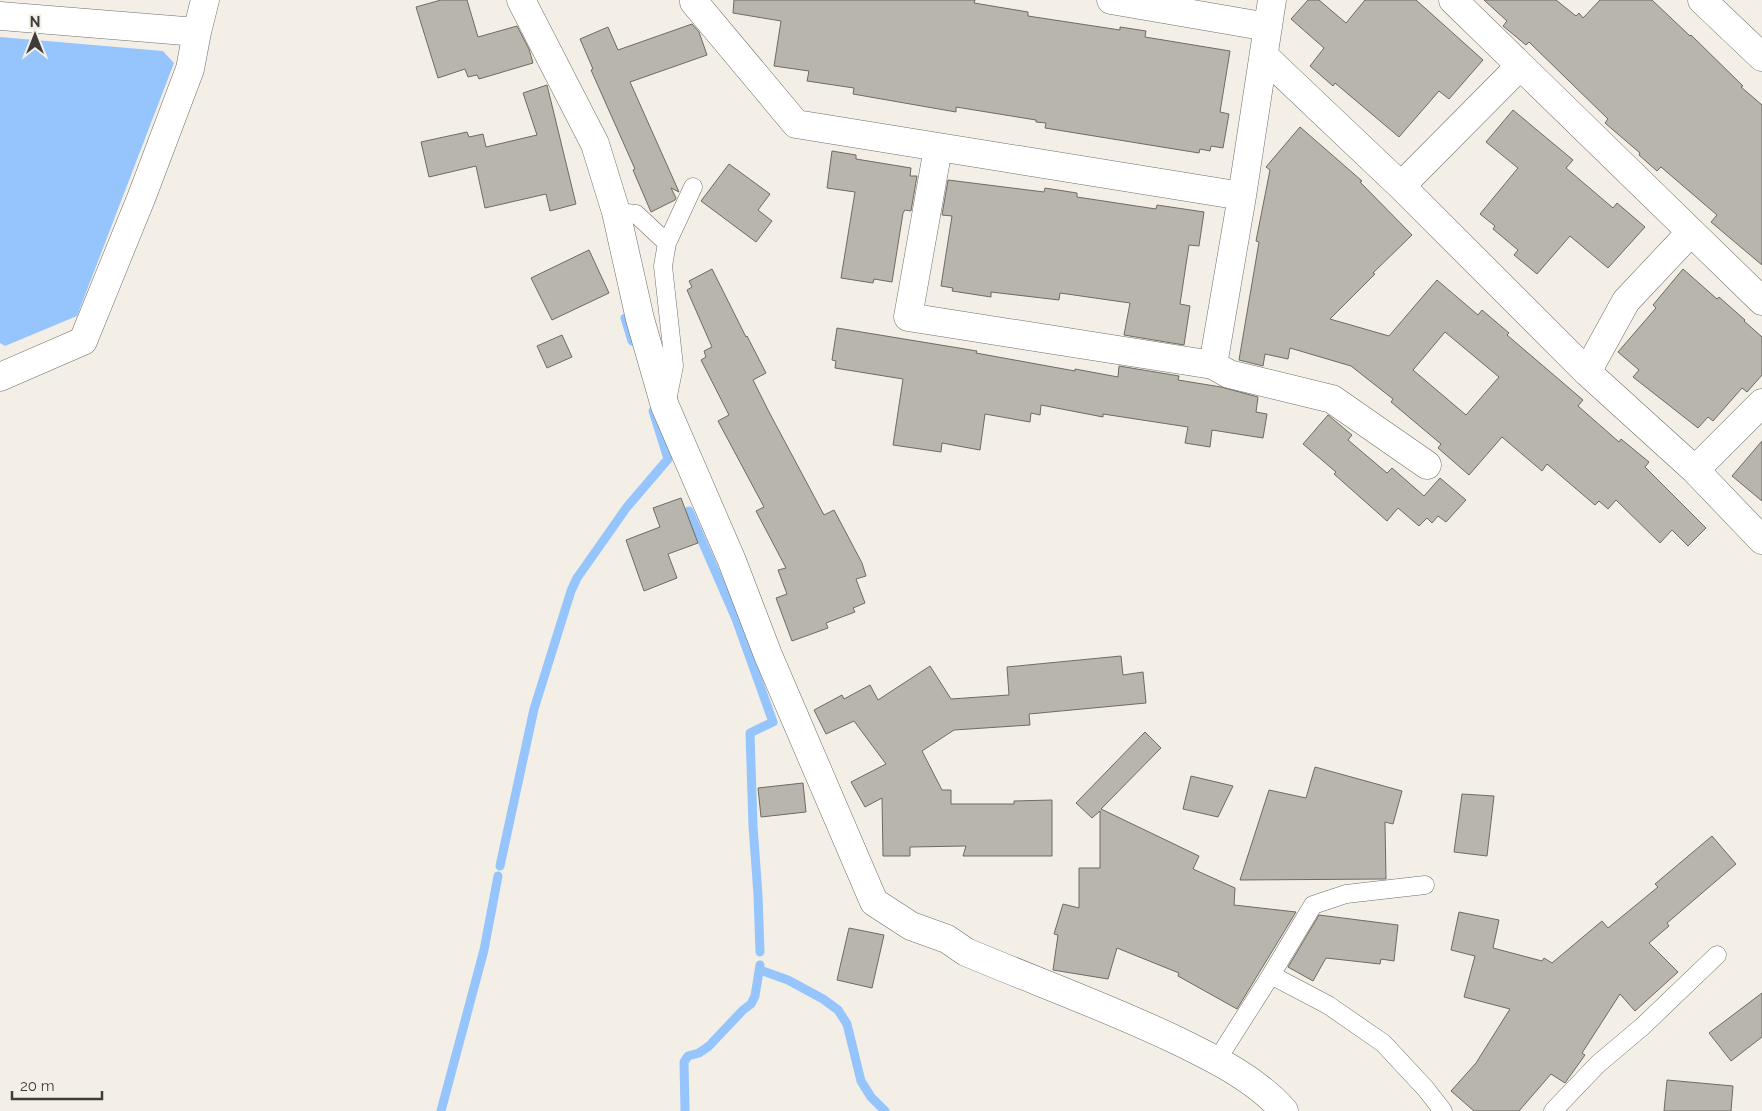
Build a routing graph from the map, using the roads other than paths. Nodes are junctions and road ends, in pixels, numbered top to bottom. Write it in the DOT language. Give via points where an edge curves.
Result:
graph roads {
  1 [pos="205,0"];
  2 [pos="521,0"];
  3 [pos="694,0"];
  4 [pos="1111,0"];
  5 [pos="1272,0"];
  6 [pos="1453,0"];
  7 [pos="1702,0"];
  8 [pos="0,16"];
  9 [pos="1268,27"];
  10 [pos="197,32"];
  11 [pos="1264,56"];
  12 [pos="1762,57"];
  13 [pos="1520,66"];
  14 [pos="938,148"];
  15 [pos="1402,186"];
  16 [pos="693,187"];
  17 [pos="1242,196"];
  18 [pos="616,212"];
  19 [pos="1690,233"];
  20 [pos="667,244"];
  21 [pos="1762,301"];
  22 [pos="1212,365"];
  23 [pos="1587,372"];
  24 [pos="0,377"];
  25 [pos="1762,403"];
  26 [pos="665,406"];
  27 [pos="1427,465"];
  28 [pos="1695,470"];
  29 [pos="1762,540"];
  30 [pos="1425,885"];
  31 [pos="1717,955"];
  32 [pos="1271,975"];
  33 [pos="1217,1060"];
  34 [pos="1284,1111"];
  35 [pos="1443,1111"];
  36 [pos="1552,1111"];
  1 -- 10 [label="street"];
  2 -- 18 [label="street" via="595,144"];
  3 -- 14 [label="street" via="796,124"];
  4 -- 9 [label="street"];
  5 -- 9 [label="street"];
  6 -- 13 [label="street"];
  7 -- 12 [label="street"];
  8 -- 10 [label="street"];
  9 -- 11 [label="street"];
  10 -- 24 [label="street" via="190,68 82,341"];
  11 -- 15 [label="street"];
  11 -- 17 [label="street"];
  13 -- 15 [label="street"];
  13 -- 19 [label="street"];
  14 -- 17 [label="street"];
  14 -- 22 [label="street" via="908,317"];
  15 -- 23 [label="street"];
  16 -- 20 [label="lane"];
  17 -- 22 [label="street"];
  18 -- 20 [label="lane" via="636,214"];
  18 -- 26 [label="street" via="640,319"];
  19 -- 21 [label="street"];
  19 -- 23 [label="street" via="1626,301"];
  20 -- 26 [label="lane" via="662,266 674,366"];
  22 -- 27 [label="street" via="1229,374 1332,399"];
  23 -- 28 [label="street"];
  25 -- 28 [label="street"];
  26 -- 33 [label="street" via="732,561 778,681 874,902 911,926 947,940 966,952 1130,1018"];
  28 -- 29 [label="street"];
  30 -- 32 [label="lane" via="1346,894 1313,905"];
  31 -- 36 [label="lane" via="1644,1026 1598,1064"];
  32 -- 33 [label="lane"];
  32 -- 35 [label="lane" via="1328,1005 1383,1043"];
  33 -- 34 [label="street" via="1272,1097"];
}
